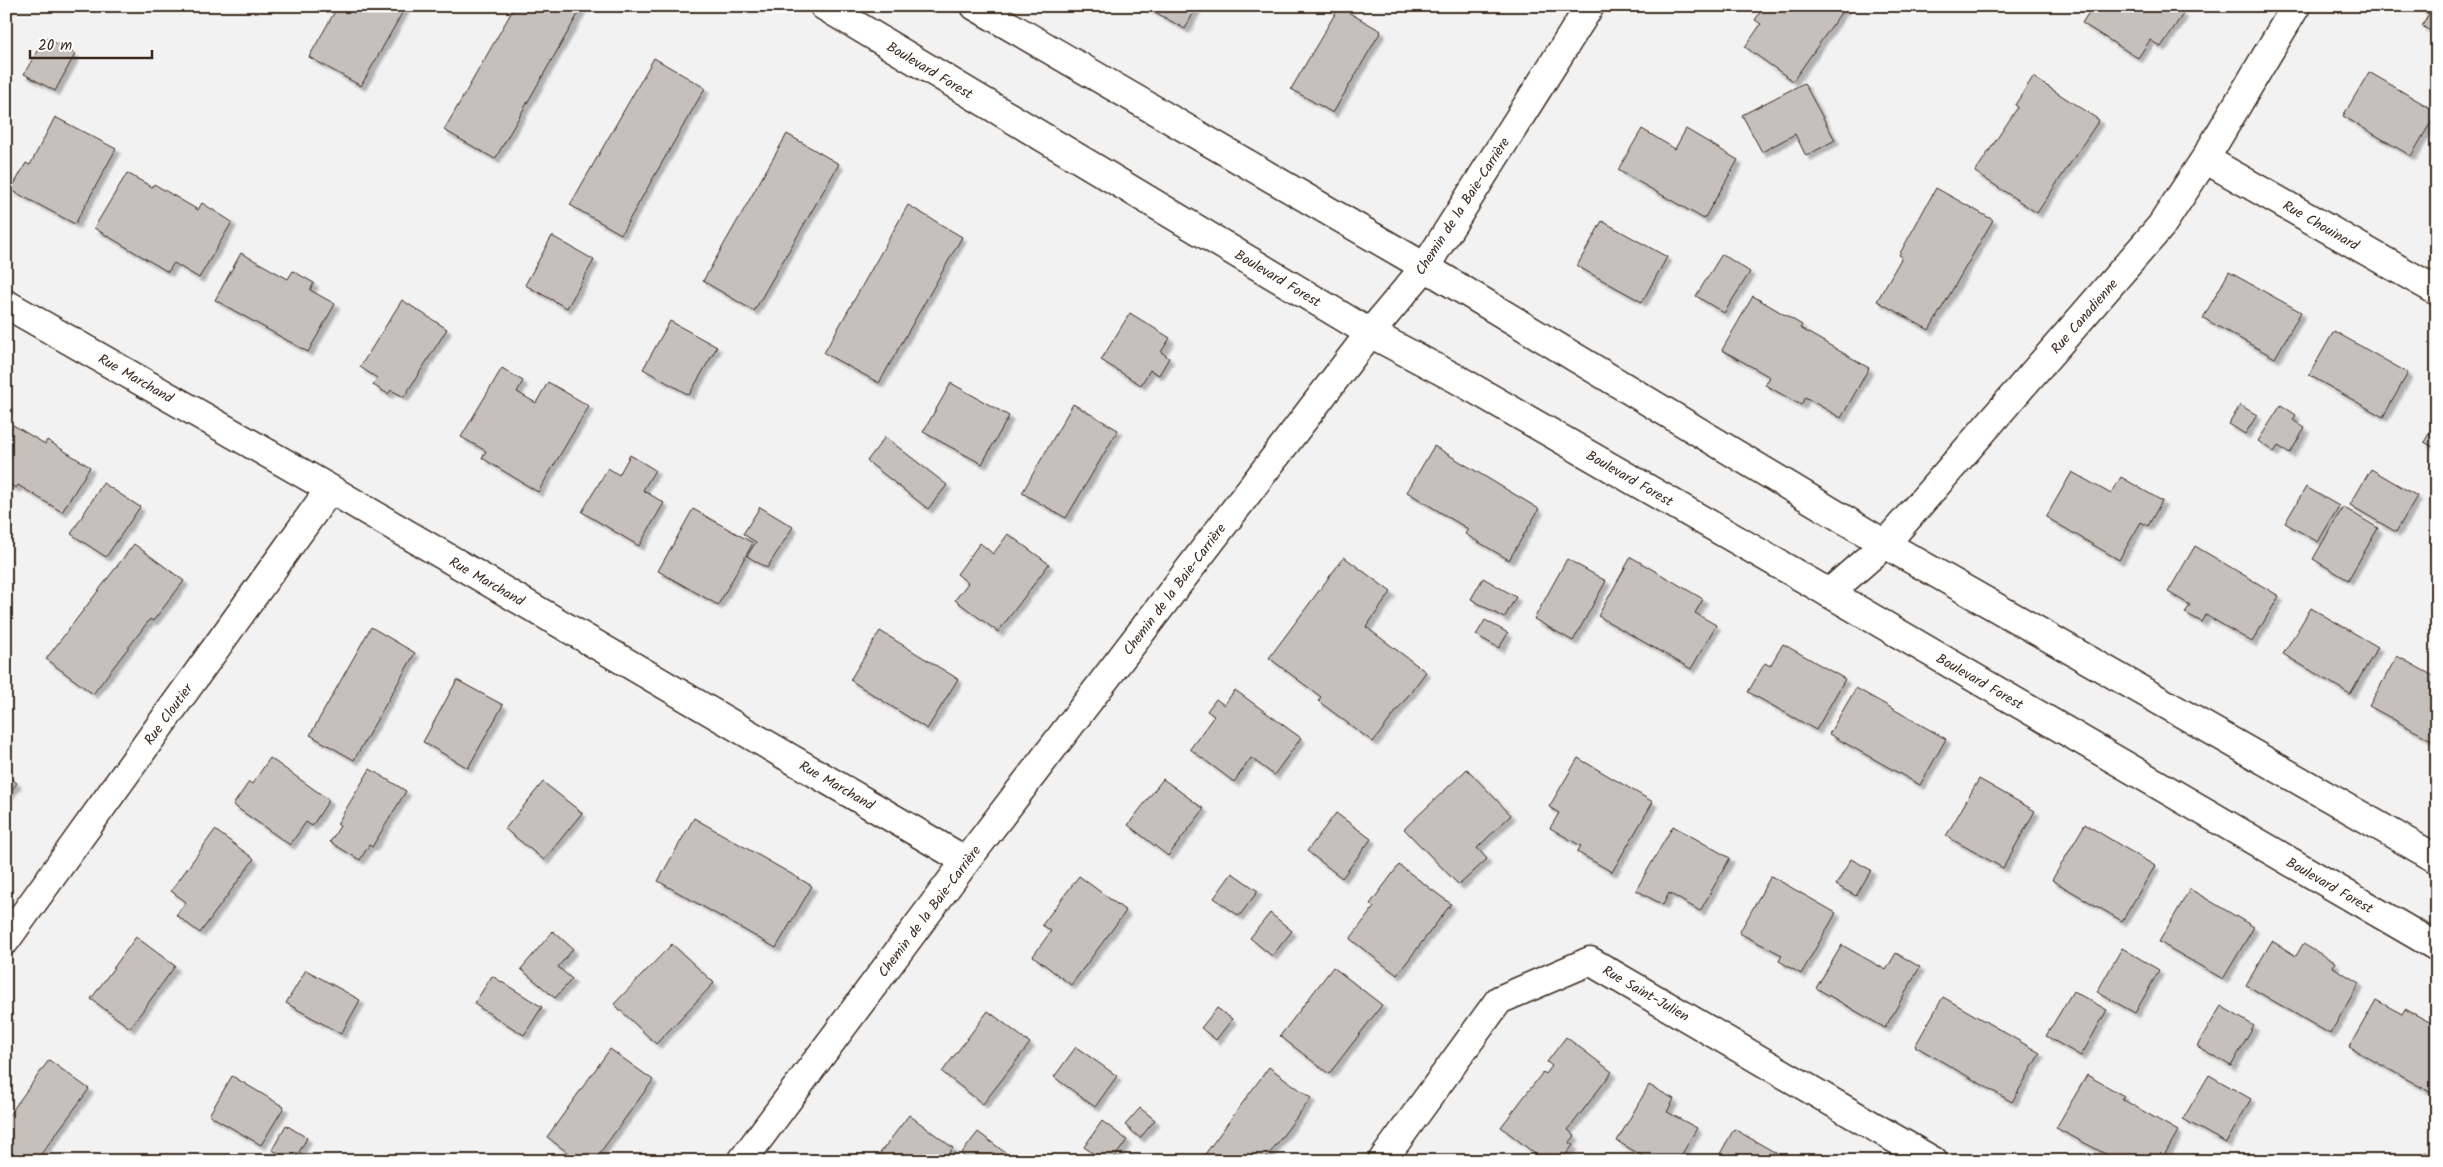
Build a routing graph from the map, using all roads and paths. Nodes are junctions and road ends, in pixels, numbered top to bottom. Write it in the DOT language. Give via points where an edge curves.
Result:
graph roads {
  1 [pos="824,6"];
  2 [pos="975,6"];
  3 [pos="1590,6"];
  4 [pos="2296,6"];
  5 [pos="2205,159"];
  6 [pos="1424,268"];
  7 [pos="2437,291"];
  8 [pos="6,304"];
  9 [pos="1370,333"];
  10 [pos="330,489"];
  11 [pos="1885,544"];
  12 [pos="1830,593"];
  13 [pos="2437,860"];
  14 [pos="966,861"];
  15 [pos="6,940"];
  16 [pos="2437,947"];
  17 [pos="742,1161"];
  18 [pos="1382,1161"];
  19 [pos="1933,1161"];
  1 -- 9 [label="street, Boulevard Forest"];
  2 -- 6 [label="street"];
  3 -- 6 [label="street, Chemin de la Baie-Carrière"];
  4 -- 5 [label="street, Rue Canadienne"];
  5 -- 7 [label="street, Rue Chouinard"];
  5 -- 11 [label="street, Rue Canadienne" via="2161,226"];
  6 -- 9 [label="street, Chemin de la Baie-Carrière"];
  6 -- 11 [label="street"];
  8 -- 10 [label="street, Rue Marchand"];
  9 -- 12 [label="street, Boulevard Forest" via="1457,379"];
  9 -- 14 [label="street, Chemin de la Baie-Carrière"];
  10 -- 14 [label="street, Rue Marchand"];
  10 -- 15 [label="street, Rue Cloutier"];
  11 -- 12 [label="street, Rue Canadienne"];
  11 -- 13 [label="street"];
  12 -- 16 [label="street, Boulevard Forest"];
  14 -- 17 [label="street, Chemin de la Baie-Carrière"];
  18 -- 19 [label="street, Rue Saint-Julien" via="1499,1000 1590,961"];
}
